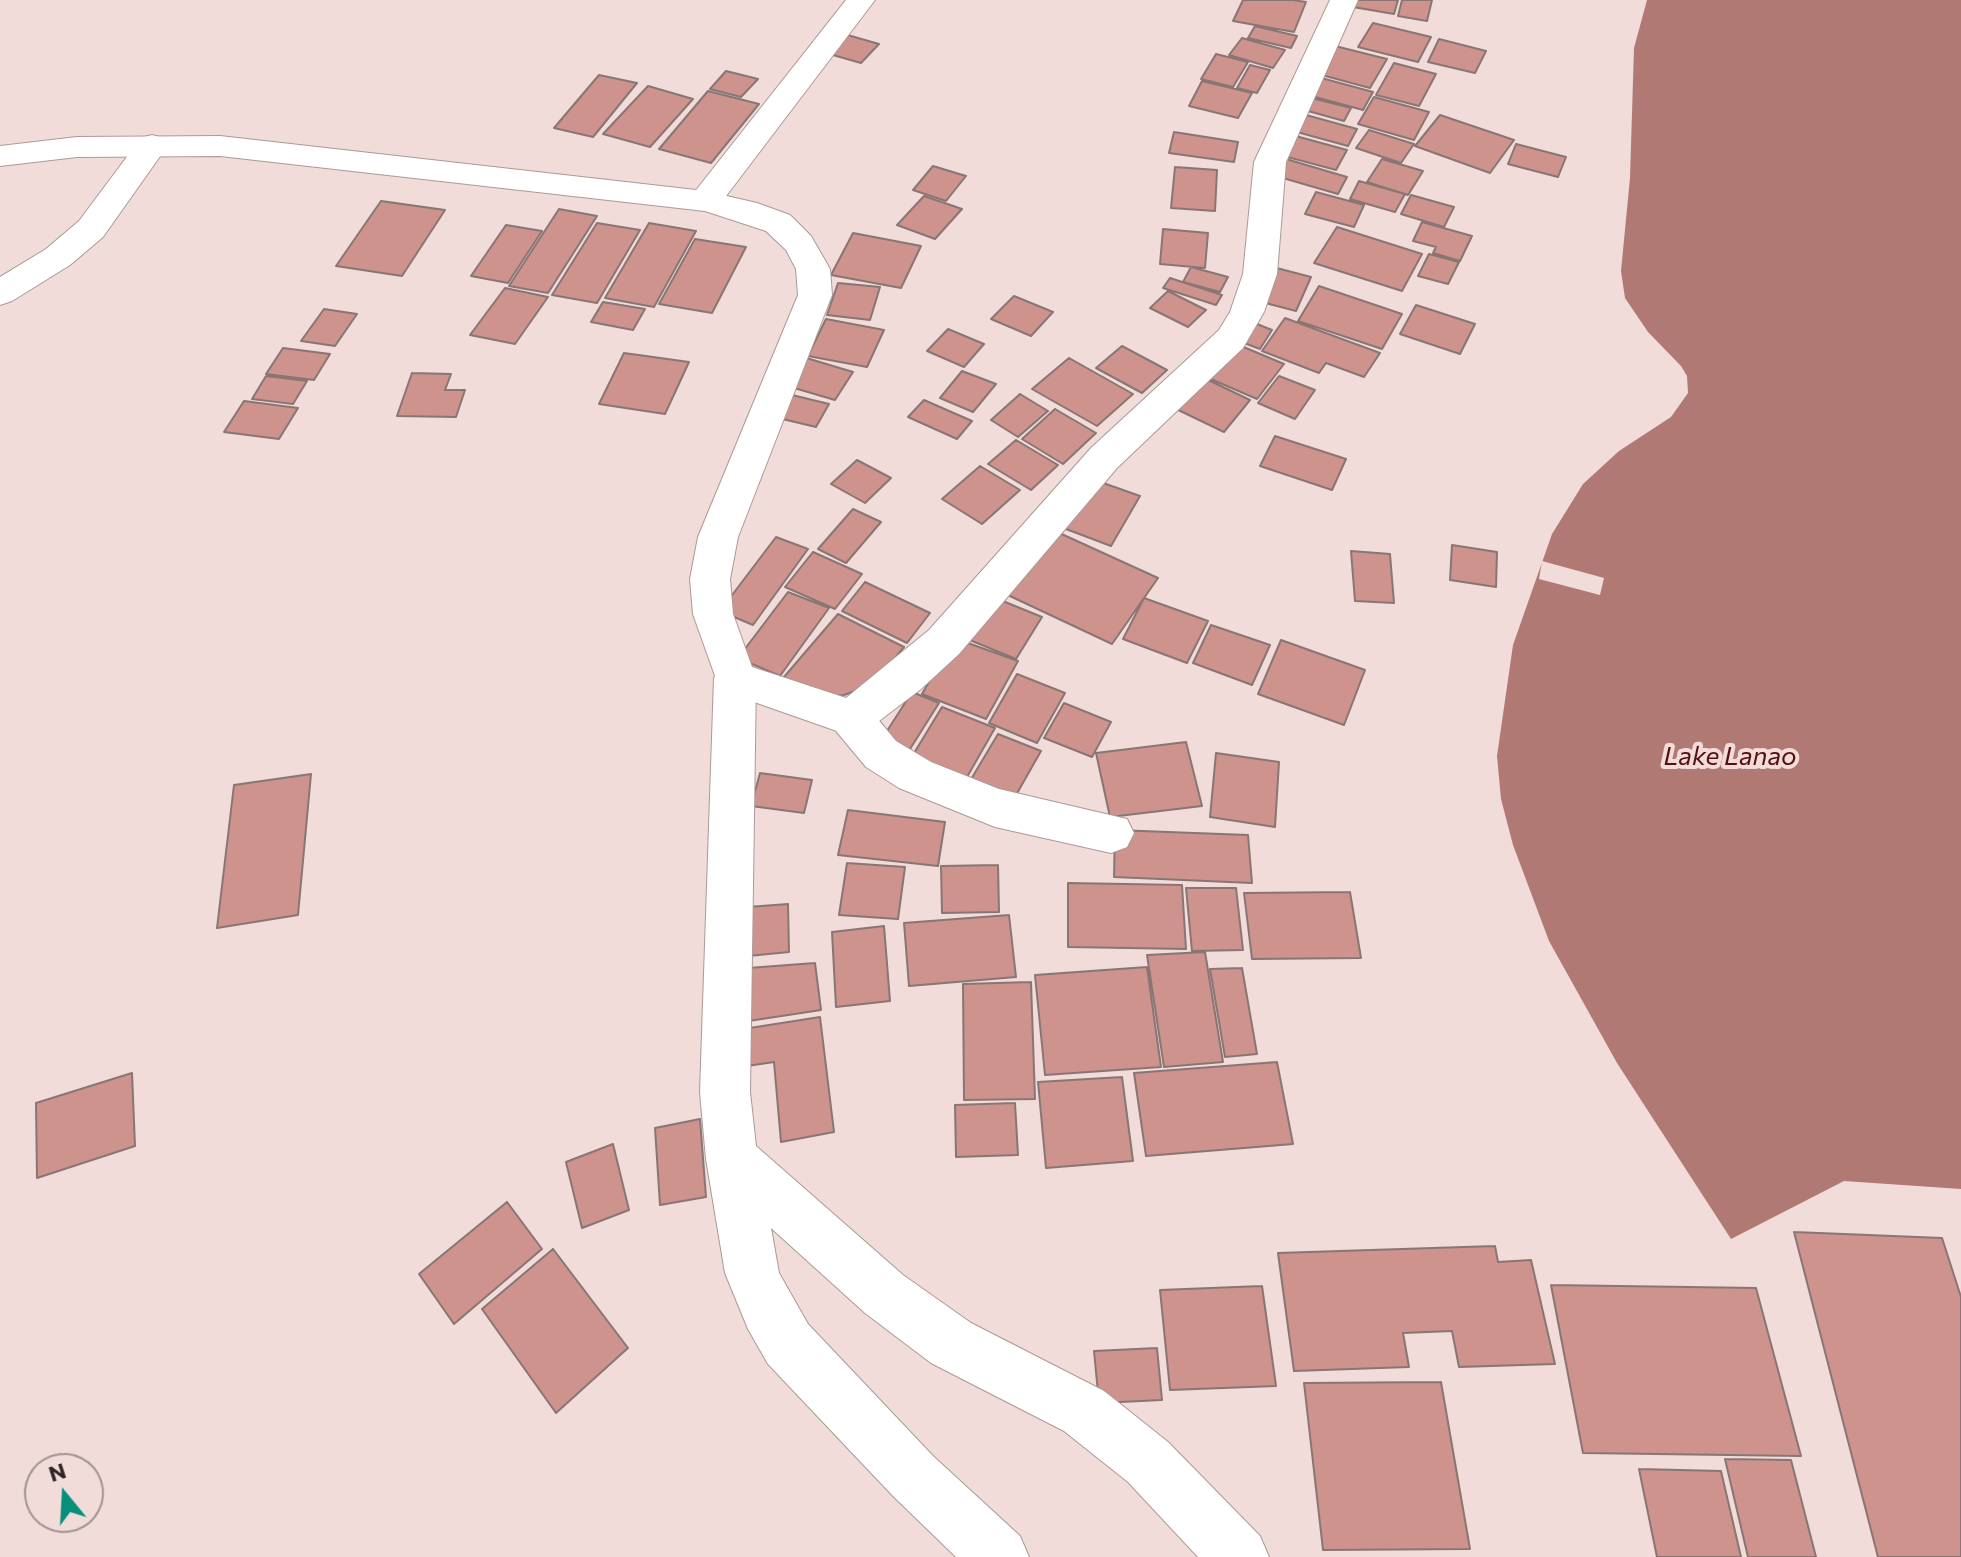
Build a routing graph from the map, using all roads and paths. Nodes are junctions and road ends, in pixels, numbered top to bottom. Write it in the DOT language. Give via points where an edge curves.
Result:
graph roads {
  1 [pos="861,0"];
  2 [pos="1344,0"];
  3 [pos="152,145"];
  4 [pos="0,156"];
  5 [pos="705,201"];
  6 [pos="0,293"];
  7 [pos="735,678"];
  8 [pos="851,718"];
  9 [pos="1111,833"];
  10 [pos="732,1159"];
  11 [pos="999,1557"];
  12 [pos="1239,1557"];
  1 -- 5 [label="street"];
  2 -- 8 [label="street" via="1270,162 1260,274 1231,339 1104,458 944,642"];
  3 -- 4 [label="street"];
  3 -- 5 [label="street" via="220,146"];
  3 -- 6 [label="street" via="91,229"];
  5 -- 7 [label="street" via="778,223 813,269 815,295 715,551 710,579 713,614"];
  7 -- 8 [label="street"];
  7 -- 10 [label="street" via="725,1092"];
  8 -- 9 [label="street" via="881,754 915,775 995,808"];
  10 -- 11 [label="street" via="752,1273 788,1344 913,1476"];
  10 -- 12 [label="street" via="884,1294 951,1343 1084,1411 1148,1462"];
}
